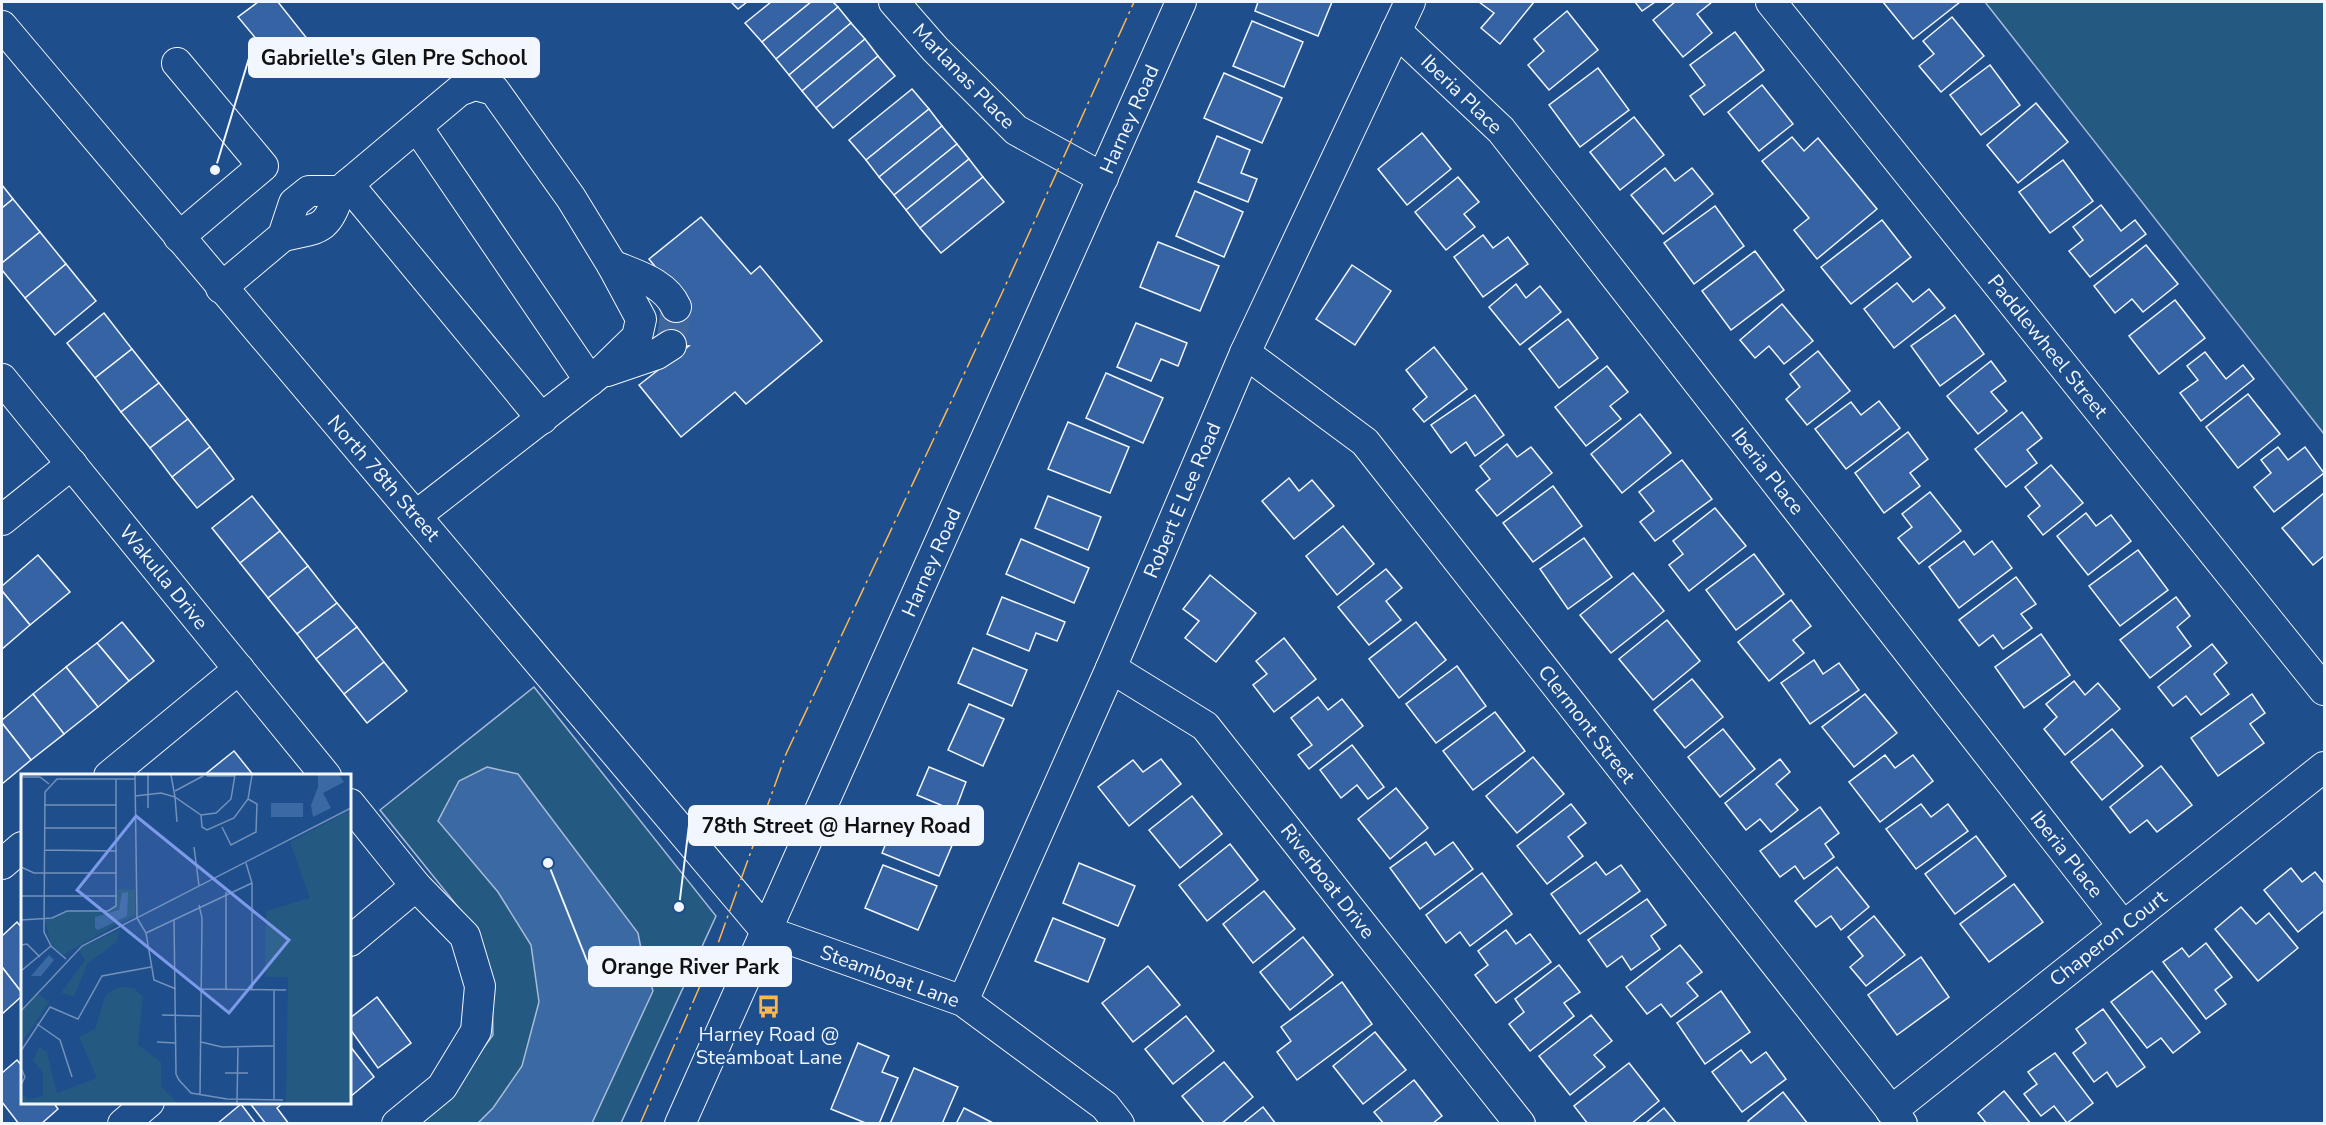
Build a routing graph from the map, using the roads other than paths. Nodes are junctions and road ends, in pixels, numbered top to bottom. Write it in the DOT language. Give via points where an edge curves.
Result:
graph roads {
  1 [pos="894,2"];
  2 [pos="1181,2"];
  3 [pos="1410,2"];
  4 [pos="1771,2"];
  5 [pos="2,26"];
  6 [pos="1396,32"];
  7 [pos="177,63"];
  8 [pos="417,127"];
  9 [pos="1103,178"];
  10 [pos="344,187"];
  11 [pos="179,237"];
  12 [pos="612,265"];
  13 [pos="221,288"];
  14 [pos="676,307"];
  15 [pos="671,345"];
  16 [pos="1245,353"];
  17 [pos="596,377"];
  18 [pos="2,379"];
  19 [pos="542,419"];
  20 [pos="72,464"];
  21 [pos="417,515"];
  22 [pos="2,520"];
  23 [pos="1110,668"];
  24 [pos="239,669"];
  25 [pos="2325,690"];
  26 [pos="2325,767"];
  27 [pos="112,774"];
  28 [pos="324,774"];
  29 [pos="351,805"];
  30 [pos="21,848"];
  31 [pos="2,864"];
  32 [pos="417,886"];
  33 [pos="2123,926"];
  34 [pos="766,931"];
  35 [pos="351,939"];
  36 [pos="963,1001"];
  37 [pos="147,1104"];
  38 [pos="1896,1117"];
  39 [pos="123,1124"];
  40 [pos="397,1124"];
  41 [pos="680,1124"];
  42 [pos="1119,1124"];
  43 [pos="1520,1124"];
  1 -- 9 [label="street, Marlanas Place" via="935,50 1016,130"];
  2 -- 9 [label="street, Harney Road"];
  3 -- 6 [label="street, Robert E Lee Road"];
  4 -- 25 [label="street, Paddlewheel Street"];
  5 -- 11 [label="street, North 78th Street"];
  6 -- 16 [label="street, Robert E Lee Road"];
  6 -- 33 [label="street, Iberia Place" via="1501,130"];
  7 -- 11 [label="street" via="263,166"];
  8 -- 10 [label="street"];
  8 -- 12 [label="street" via="459,90 475,85 494,90 572,198"];
  8 -- 17 [label="street"];
  9 -- 34 [label="street, Harney Road"];
  10 -- 13 [label="street" via="309,191 294,203 283,236"];
  10 -- 19 [label="street"];
  11 -- 13 [label="street, North 78th Street"];
  12 -- 14 [label="street" via="660,286"];
  12 -- 17 [label="street" via="641,319 637,337"];
  13 -- 21 [label="street, North 78th Street"];
  15 -- 17 [label="street"];
  16 -- 23 [label="street, Robert E Lee Road"];
  16 -- 38 [label="street, Clermont Street" via="1365,442"];
  17 -- 19 [label="street"];
  18 -- 20 [label="street, Wakulla Drive"];
  19 -- 21 [label="street"];
  20 -- 22 [label="street"];
  20 -- 24 [label="street, Wakulla Drive"];
  21 -- 34 [label="street, North 78th Street"];
  23 -- 36 [label="street, Robert E Lee Road"];
  23 -- 43 [label="street, Riverboat Drive" via="1205,726"];
  24 -- 27 [label="street"];
  24 -- 28 [label="street, Wakulla Drive"];
  26 -- 33 [label="street, Chaperon Court"];
  29 -- 32 [label="street"];
  30 -- 31 [label="street"];
  32 -- 35 [label="street"];
  32 -- 40 [label="street" via="465,936 480,986 476,1031 442,1088"];
  33 -- 38 [label="street, Chaperon Court"];
  34 -- 36 [label="street, Steamboat Lane"];
  34 -- 41 [label="street, Harney Road"];
  36 -- 42 [label="street, Steamboat Lane" via="1105,1106"];
  37 -- 39 [label="street"];
}
